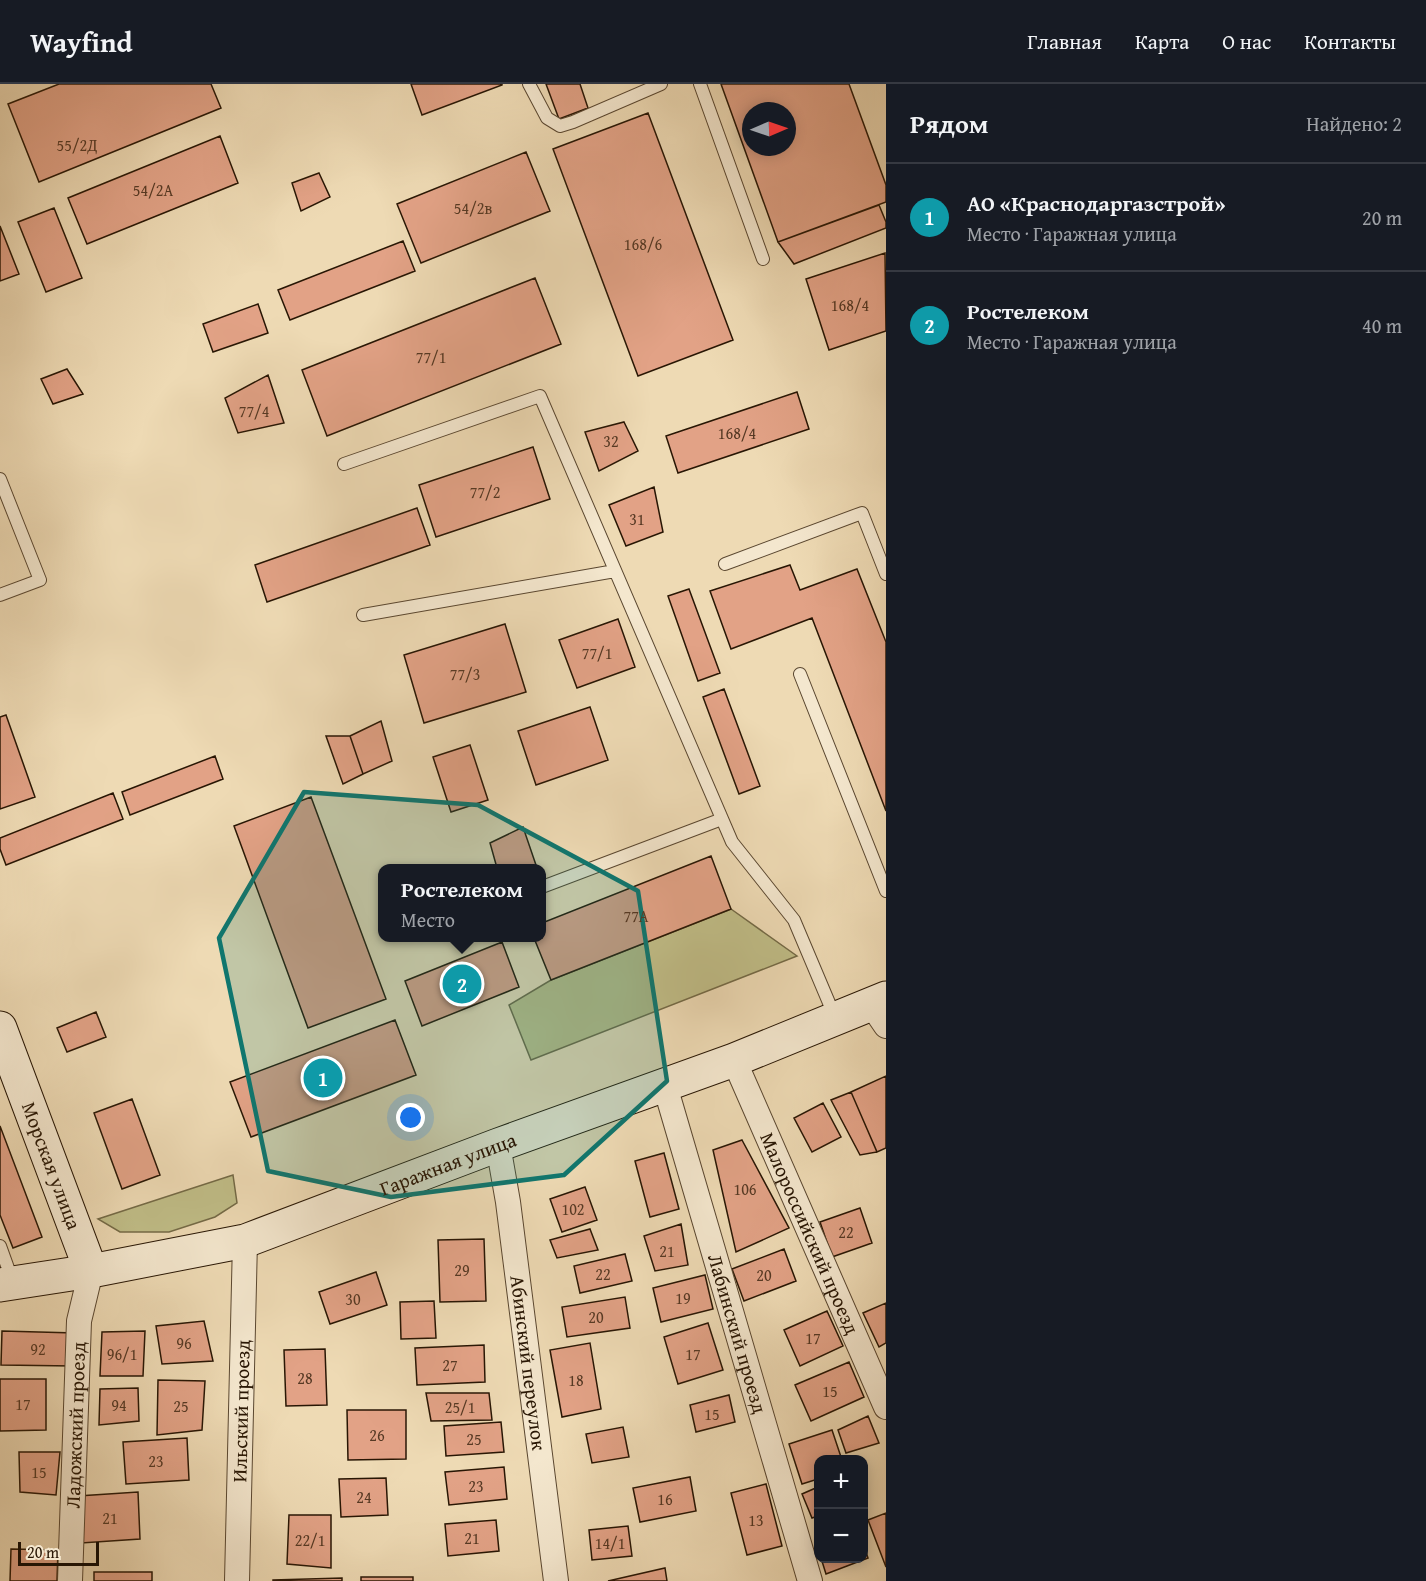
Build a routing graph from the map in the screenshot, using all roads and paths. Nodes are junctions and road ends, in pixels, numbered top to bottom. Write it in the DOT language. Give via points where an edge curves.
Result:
graph roads {
  1 [pos="529,84"];
  2 [pos="662,84"];
  3 [pos="700,84"];
  4 [pos="763,259"];
  5 [pos="344,464"];
  6 [pos="0,479"];
  7 [pos="725,564"];
  8 [pos="615,571"];
  9 [pos="886,574"];
  10 [pos="0,595"];
  11 [pos="363,615"];
  12 [pos="800,674"];
  13 [pos="722,819"];
  14 [pos="546,885"];
  15 [pos="886,891"];
  16 [pos="881,1009"];
  17 [pos="835,1018"];
  18 [pos="0,1028"];
  19 [pos="734,1060"];
  20 [pos="665,1086"];
  21 [pos="498,1145"];
  22 [pos="245,1241"];
  23 [pos="0,1246"];
  24 [pos="91,1271"];
  25 [pos="7,1284"];
  26 [pos="886,1407"];
  27 [pos="70,1581"];
  28 [pos="237,1581"];
  29 [pos="556,1581"];
  30 [pos="810,1581"];
  1 -- 2 [label="lane" via="547,118 560,126"];
  3 -- 4 [label="lane"];
  5 -- 8 [label="lane" via="540,396"];
  6 -- 10 [label="lane" via="40,580"];
  7 -- 9 [label="lane" via="862,513"];
  8 -- 11 [label="lane"];
  8 -- 13 [label="lane"];
  12 -- 15 [label="lane"];
  13 -- 14 [label="lane"];
  13 -- 17 [label="lane" via="732,842 795,920"];
  16 -- 17 [label="street, Гаражная улица"];
  17 -- 19 [label="street, Гаражная улица"];
  18 -- 24 [label="street, Морская улица"];
  19 -- 20 [label="street, Гаражная улица"];
  19 -- 26 [label="street, Малороссийский проезд"];
  20 -- 21 [label="street, Гаражная улица"];
  20 -- 30 [label="street, Лабинский проезд"];
  21 -- 22 [label="street, Гаражная улица"];
  21 -- 29 [label="street, Абинский переулок"];
  22 -- 24 [label="street, Гаражная улица"];
  22 -- 28 [label="street, Ильский проезд"];
  23 -- 25 [label="lane"];
  24 -- 25 [label="street, Гаражная улица"];
  24 -- 27 [label="street, Ладожский проезд" via="79,1321"];
}
